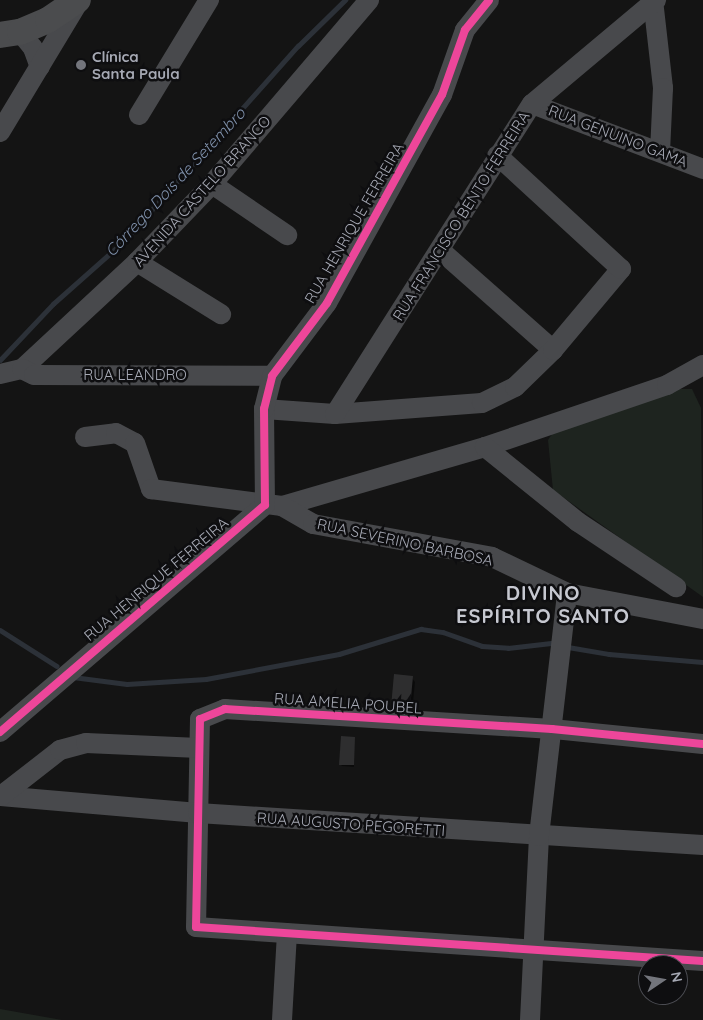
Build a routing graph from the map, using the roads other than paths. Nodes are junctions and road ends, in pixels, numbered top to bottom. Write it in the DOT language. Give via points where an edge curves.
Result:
graph roads {
  1 [pos="79,0"];
  2 [pos="208,0"];
  3 [pos="369,0"];
  4 [pos="489,0"];
  5 [pos="654,0"];
  6 [pos="10,33"];
  7 [pos="40,67"];
  8 [pos="532,104"];
  9 [pos="140,115"];
  10 [pos="0,132"];
  11 [pos="660,152"];
  12 [pos="497,155"];
  13 [pos="703,169"];
  14 [pos="212,184"];
  15 [pos="287,234"];
  16 [pos="440,250"];
  17 [pos="137,262"];
  18 [pos="221,314"];
  19 [pos="553,350"];
  20 [pos="703,365"];
  21 [pos="22,369"];
  22 [pos="0,374"];
  23 [pos="272,376"];
  24 [pos="264,410"];
  25 [pos="335,414"];
  26 [pos="86,437"];
  27 [pos="485,447"];
  28 [pos="273,505"];
  29 [pos="676,587"];
  30 [pos="567,593"];
  31 [pos="703,620"];
  32 [pos="552,730"];
  33 [pos="0,732"];
  34 [pos="703,744"];
  35 [pos="199,748"];
  36 [pos="1,796"];
  37 [pos="198,813"];
  38 [pos="539,836"];
  39 [pos="703,845"];
  40 [pos="287,933"];
  41 [pos="533,949"];
  42 [pos="703,961"];
  43 [pos="282,1020"];
  44 [pos="530,1020"];
  1 -- 6 [label="main road" via="48,20"];
  1 -- 7 [label="street"];
  2 -- 9 [label="street"];
  3 -- 14 [label="street, AVENIDA CASTELO BRANCO"];
  4 -- 23 [label="street, RUA HENRIQUE FERREIRA" via="465,30 442,95 327,303"];
  5 -- 8 [label="street, RUA FRANCISCO BENTO FERREIRA"];
  5 -- 11 [label="street" via="663,88"];
  6 -- 7 [label="street" via="33,48"];
  7 -- 10 [label="street"];
  8 -- 11 [label="street, RUA GENUINO GAMA"];
  8 -- 12 [label="street, RUA FRANCISCO BENTO FERREIRA"];
  11 -- 13 [label="street, RUA GENUINO GAMA"];
  12 -- 16 [label="street, RUA FRANCISCO BENTO FERREIRA"];
  12 -- 19 [label="street" via="621,269"];
  14 -- 15 [label="street"];
  14 -- 17 [label="street, AVENIDA CASTELO BRANCO"];
  16 -- 19 [label="street"];
  16 -- 25 [label="street, RUA FRANCISCO BENTO FERREIRA"];
  17 -- 18 [label="street"];
  17 -- 21 [label="street, AVENIDA CASTELO BRANCO"];
  19 -- 25 [label="street" via="515,387 482,403"];
  20 -- 27 [label="street" via="667,385"];
  21 -- 22 [label="street, RUA LEANDRO"];
  21 -- 23 [label="street, RUA LEANDRO" via="34,375"];
  23 -- 24 [label="street, RUA HENRIQUE FERREIRA"];
  24 -- 25 [label="street"];
  24 -- 28 [label="street, RUA HENRIQUE FERREIRA"];
  26 -- 28 [label="street" via="116,433 135,443 151,490"];
  27 -- 28 [label="street"];
  27 -- 29 [label="street" via="578,522"];
  28 -- 30 [label="street, RUA SEVERINO BARBOSA" via="313,524 492,557"];
  28 -- 33 [label="street, RUA HENRIQUE FERREIRA"];
  30 -- 31 [label="street, RUA SEVERINO BARBOSA"];
  30 -- 32 [label="street"];
  32 -- 34 [label="street, RUA AMELIA POUBEL"];
  32 -- 35 [label="street, RUA AMELIA POUBEL" via="225,709 200,719"];
  32 -- 38 [label="street"];
  35 -- 36 [label="street" via="86,744 60,750"];
  35 -- 37 [label="street, RUA AMELIA POUBEL"];
  36 -- 37 [label="street, RUA AUGUSTO PEGORETTI"];
  37 -- 38 [label="street, RUA AUGUSTO PEGORETTI"];
  37 -- 40 [label="street, RUA AMELIA POUBEL" via="196,927"];
  38 -- 39 [label="street, RUA AUGUSTO PEGORETTI"];
  38 -- 41 [label="street"];
  40 -- 41 [label="street"];
  40 -- 43 [label="street"];
  41 -- 42 [label="street"];
  41 -- 44 [label="street"];
}
